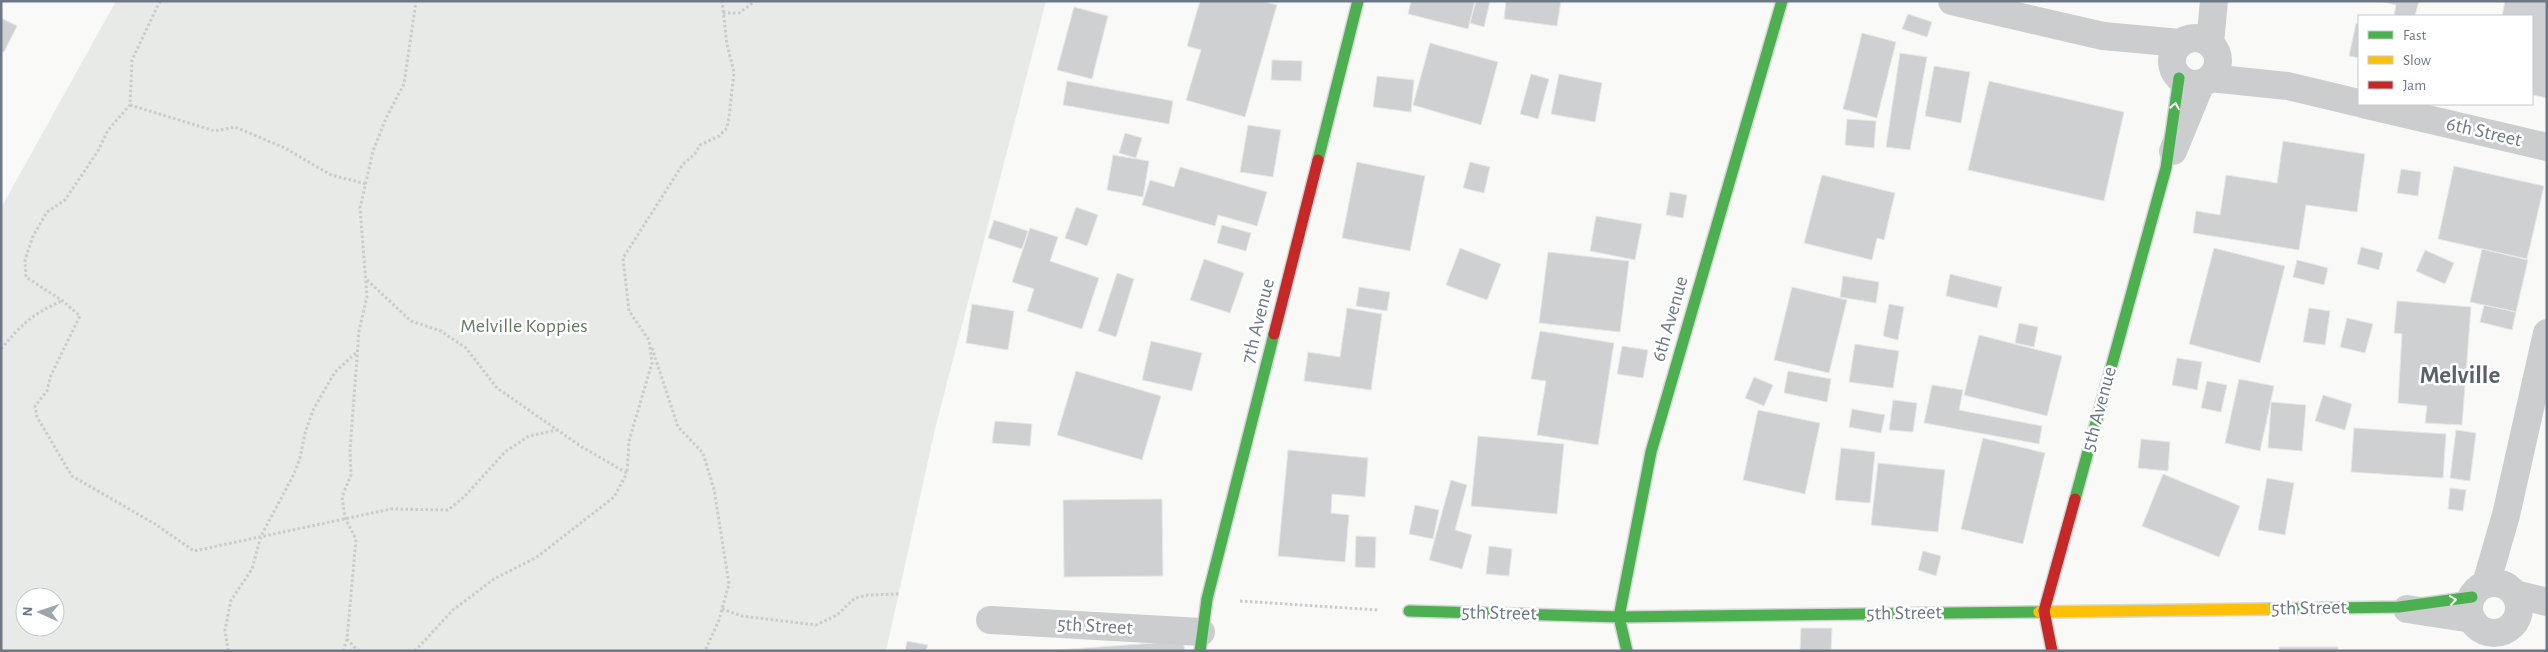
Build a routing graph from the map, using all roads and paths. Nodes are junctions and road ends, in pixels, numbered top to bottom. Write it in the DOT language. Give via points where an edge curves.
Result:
graph roads {
  1 [pos="160,1"];
  2 [pos="416,1"];
  3 [pos="722,1"];
  4 [pos="755,1"];
  5 [pos="1358,1"];
  6 [pos="1782,1"];
  7 [pos="1952,1"];
  8 [pos="2201,1"];
  9 [pos="2214,1"];
  10 [pos="723,13"];
  11 [pos="2195,61"];
  12 [pos="2358,102"];
  13 [pos="130,105"];
  14 [pos="2369,105"];
  15 [pos="2547,147"];
  16 [pos="2166,168"];
  17 [pos="367,184"];
  18 [pos="367,280"];
  19 [pos="63,301"];
  20 [pos="2547,333"];
  21 [pos="649,340"];
  22 [pos="1,350"];
  23 [pos="358,351"];
  24 [pos="557,430"];
  25 [pos="626,473"];
  26 [pos="345,518"];
  27 [pos="261,536"];
  28 [pos="899,594"];
  29 [pos="1207,599"];
  30 [pos="2547,602"];
  31 [pos="2399,607"];
  32 [pos="722,609"];
  33 [pos="1409,611"];
  34 [pos="2044,611"];
  35 [pos="2547,615"];
  36 [pos="2491,616"];
  37 [pos="1619,617"];
  38 [pos="990,620"];
  39 [pos="347,639"];
  40 [pos="1200,641"];
  41 [pos="228,651"];
  42 [pos="343,651"];
  43 [pos="358,651"];
  44 [pos="415,651"];
  45 [pos="705,651"];
  46 [pos="1627,651"];
  47 [pos="2052,651"];
  1 -- 13 [label="path" via="132,60"];
  2 -- 17 [label="path" via="404,84 373,151"];
  3 -- 10 [label="path"];
  4 -- 10 [label="path" via="739,13"];
  5 -- 29 [label="street, 7th Avenue"];
  6 -- 37 [label="street, 6th Avenue" via="1650,452"];
  7 -- 11 [label="street, 6th Street"];
  8 -- 11 [label="street, 5th Avenue"];
  9 -- 11 [label="street, 5th Avenue"];
  10 -- 21 [label="path" via="734,72 726,128 719,136 700,145 683,164 623,258 629,311"];
  11 -- 12 [label="street, 6th Street"];
  11 -- 16 [label="street, 5th Avenue"];
  13 -- 17 [label="path" via="215,131 235,128 285,148 331,175"];
  13 -- 19 [label="path" via="108,130 65,200 47,212 30,244 25,260 26,277"];
  14 -- 15 [label="street, 6th Street"];
  16 -- 34 [label="street, 5th Avenue"];
  17 -- 18 [label="path" via="360,208"];
  18 -- 23 [label="path"];
  18 -- 24 [label="path" via="411,321 441,331 466,348 498,388"];
  19 -- 22 [label="path" via="22,324"];
  19 -- 27 [label="path" via="80,316 46,391 35,406 37,417 72,476 155,524 194,551"];
  20 -- 36 [label="street" via="2506,515"];
  21 -- 25 [label="path" via="652,363 629,441"];
  21 -- 32 [label="path" via="678,427 703,453 714,489 729,584"];
  23 -- 26 [label="path" via="351,475 342,497"];
  23 -- 27 [label="path" via="335,372 313,410 297,466"];
  24 -- 25 [label="path"];
  24 -- 26 [label="path" via="529,436 506,451 448,510 391,509"];
  25 -- 44 [label="path" via="614,497 537,557 494,579 453,610"];
  26 -- 27 [label="path"];
  26 -- 39 [label="path" via="356,540"];
  27 -- 41 [label="path" via="252,569 231,600 225,630"];
  28 -- 32 [label="path" via="855,598 837,615 816,625 742,616"];
  29 -- 33 [label="path"];
  29 -- 40 [label="street, 7th Avenue"];
  30 -- 36 [label="street, 5th Street"];
  31 -- 34 [label="street, 5th Street"];
  31 -- 36 [label="street, 5th Street"];
  32 -- 45 [label="path"];
  33 -- 37 [label="street, 5th Street"];
  34 -- 37 [label="street, 5th Street"];
  34 -- 47 [label="street, 5th Avenue"];
  35 -- 36 [label="street, 5th Street"];
  37 -- 46 [label="street, 6th Avenue"];
  38 -- 40 [label="street, 5th Street"];
  39 -- 42 [label="path"];
  39 -- 43 [label="path"];
}
